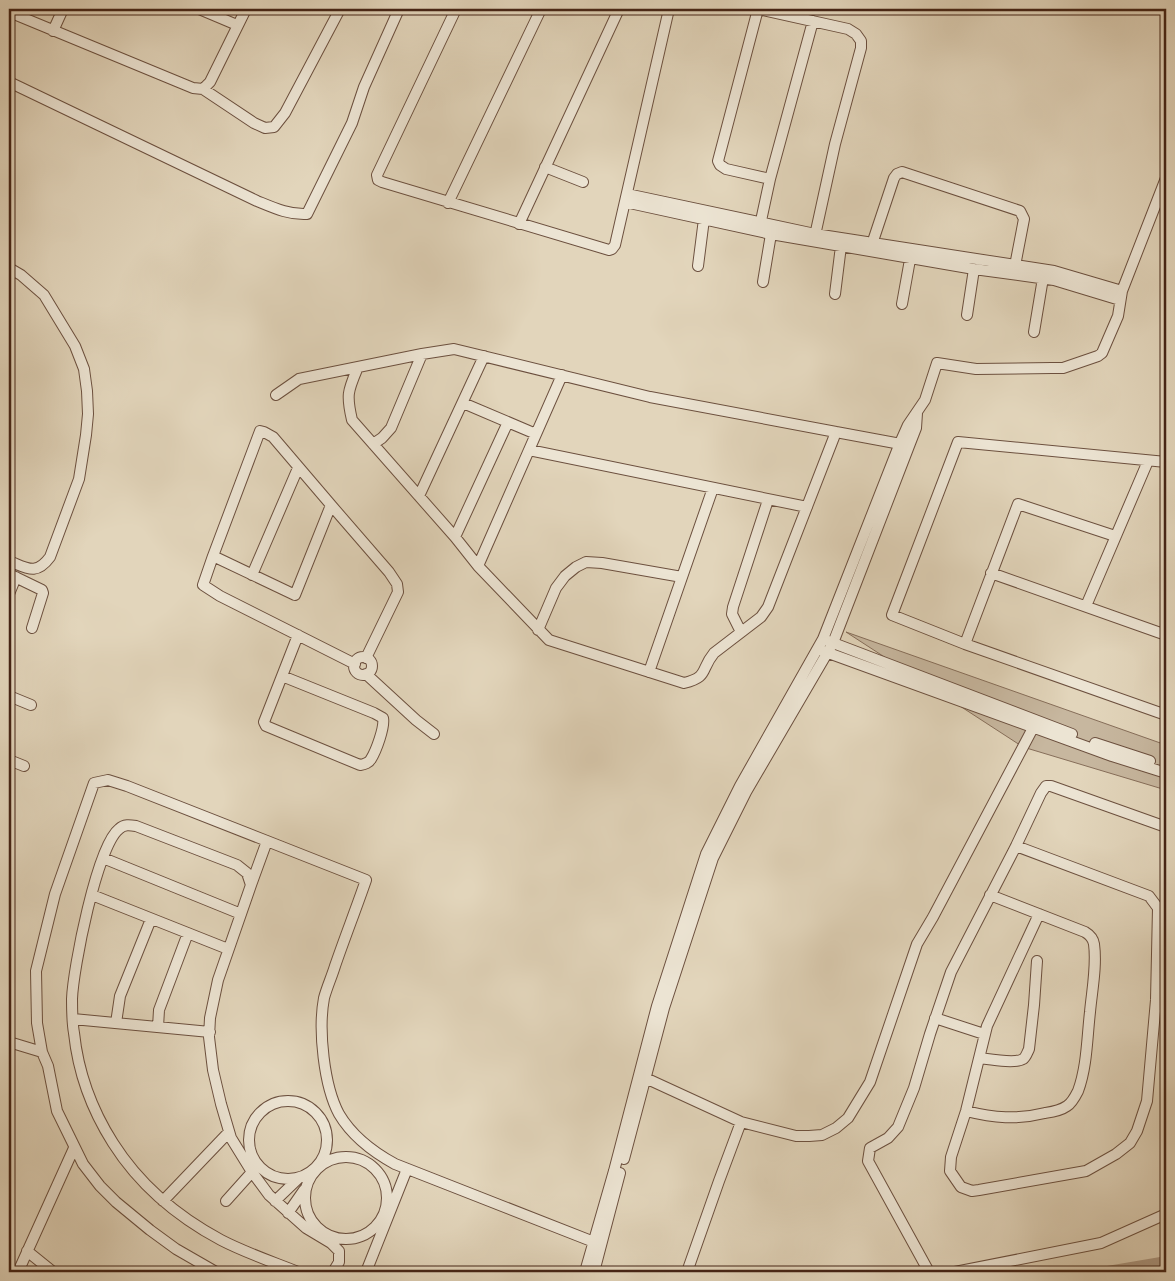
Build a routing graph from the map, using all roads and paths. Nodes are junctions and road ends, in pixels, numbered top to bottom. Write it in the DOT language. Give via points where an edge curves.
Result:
graph roads {
  1 [pos="63,9"];
  2 [pos="199,9"];
  3 [pos="246,9"];
  4 [pos="340,9"];
  5 [pos="399,9"];
  6 [pos="456,9"];
  7 [pos="541,9"];
  8 [pos="619,9"];
  9 [pos="669,9"];
  10 [pos="758,9"];
  11 [pos="9,12"];
  12 [pos="813,21"];
  13 [pos="237,25"];
  14 [pos="52,31"];
  15 [pos="9,82"];
  16 [pos="203,89"];
  17 [pos="545,167"];
  18 [pos="1166,178"];
  19 [pos="770,179"];
  20 [pos="583,182"];
  21 [pos="626,198"];
  22 [pos="448,203"];
  23 [pos="704,219"];
  24 [pos="519,224"];
  25 [pos="760,227"];
  26 [pos="771,234"];
  27 [pos="815,238"];
  28 [pos="841,246"];
  29 [pos="871,248"];
  30 [pos="910,254"];
  31 [pos="698,266"];
  32 [pos="9,268"];
  33 [pos="974,269"];
  34 [pos="1014,269"];
  35 [pos="1043,278"];
  36 [pos="763,282"];
  37 [pos="835,294"];
  38 [pos="1121,295"];
  39 [pos="902,304"];
  40 [pos="968,315"];
  41 [pos="1034,332"];
  42 [pos="422,354"];
  43 [pos="484,356"];
  44 [pos="358,367"];
  45 [pos="562,375"];
  46 [pos="276,396"];
  47 [pos="463,402"];
  48 [pos="508,422"];
  49 [pos="836,432"];
  50 [pos="536,434"];
  51 [pos="373,444"];
  52 [pos="905,444"];
  53 [pos="529,450"];
  54 [pos="1148,461"];
  55 [pos="1166,462"];
  56 [pos="298,468"];
  57 [pos="713,488"];
  58 [pos="419,496"];
  59 [pos="768,500"];
  60 [pos="331,505"];
  61 [pos="807,507"];
  62 [pos="1115,536"];
  63 [pos="455,537"];
  64 [pos="214,556"];
  65 [pos="9,561"];
  66 [pos="478,566"];
  67 [pos="991,573"];
  68 [pos="12,575"];
  69 [pos="252,575"];
  70 [pos="682,577"];
  71 [pos="9,594"];
  72 [pos="1086,606"];
  73 [pos="32,628"];
  74 [pos="538,630"];
  75 [pos="740,632"];
  76 [pos="1165,632"];
  77 [pos="298,635"];
  78 [pos="828,641"];
  79 [pos="965,644"];
  80 [pos="817,649"];
  81 [pos="828,653"];
  82 [pos="366,658"];
  83 [pos="355,664"];
  84 [pos="650,672"];
  85 [pos="366,674"];
  86 [pos="282,676"];
  87 [pos="9,696"];
  88 [pos="31,705"];
  89 [pos="1166,715"];
  90 [pos="1033,728"];
  91 [pos="434,734"];
  92 [pos="9,760"];
  93 [pos="24,766"];
  94 [pos="1166,767"];
  95 [pos="1166,773"];
  96 [pos="1166,827"];
  97 [pos="267,841"];
  98 [pos="1016,846"];
  99 [pos="103,858"];
  100 [pos="251,885"];
  101 [pos="92,895"];
  102 [pos="990,895"];
  103 [pos="241,914"];
  104 [pos="1039,914"];
  105 [pos="151,919"];
  106 [pos="188,933"];
  107 [pos="228,949"];
  108 [pos="1037,961"];
  109 [pos="935,1018"];
  110 [pos="73,1019"];
  111 [pos="116,1023"];
  112 [pos="158,1027"];
  113 [pos="210,1032"];
  114 [pos="984,1034"];
  115 [pos="9,1042"];
  116 [pos="42,1052"];
  117 [pos="979,1058"];
  118 [pos="642,1076"];
  119 [pos="966,1111"];
  120 [pos="741,1122"];
  121 [pos="229,1132"];
  122 [pos="74,1148"];
  123 [pos="407,1169"];
  124 [pos="252,1172"];
  125 [pos="269,1174"];
  126 [pos="300,1177"];
  127 [pos="306,1187"];
  128 [pos="285,1192"];
  129 [pos="163,1201"];
  130 [pos="226,1201"];
  131 [pos="275,1201"];
  132 [pos="296,1204"];
  133 [pos="288,1213"];
  134 [pos="1166,1214"];
  135 [pos="311,1220"];
  136 [pos="598,1243"];
  137 [pos="27,1250"];
  138 [pos="18,1272"];
  139 [pos="53,1272"];
  140 [pos="216,1272"];
  141 [pos="298,1272"];
  142 [pos="333,1272"];
  143 [pos="366,1272"];
  144 [pos="585,1272"];
  145 [pos="594,1272"];
  146 [pos="688,1272"];
  147 [pos="929,1272"];
  148 [pos="955,1272"];
  1 -- 14 [label="street"];
  2 -- 13 [label="street"];
  3 -- 13 [label="street"];
  4 -- 16 [label="street" via="285,113 274,127 265,128 254,123"];
  5 -- 15 [label="street" via="364,87 352,123 307,214 280,211 257,202"];
  6 -- 22 [label="street" via="377,175 382,182"];
  7 -- 22 [label="street"];
  8 -- 17 [label="street"];
  9 -- 21 [label="street"];
  10 -- 12 [label="street"];
  10 -- 19 [label="street" via="718,161 726,169"];
  11 -- 14 [label="street"];
  12 -- 19 [label="street"];
  12 -- 27 [label="street" via="848,30 862,40"];
  13 -- 16 [label="street" via="210,82"];
  14 -- 16 [label="street" via="193,88"];
  17 -- 20 [label="street"];
  17 -- 24 [label="street"];
  18 -- 38 [label="street"];
  19 -- 25 [label="street"];
  21 -- 23 [label="street"];
  21 -- 24 [label="street" via="612,250"];
  21 -- 25 [label="street"];
  22 -- 24 [label="street"];
  23 -- 25 [label="street"];
  23 -- 31 [label="street"];
  25 -- 26 [label="street"];
  25 -- 27 [label="street"];
  26 -- 27 [label="street"];
  26 -- 36 [label="street"];
  27 -- 28 [label="street"];
  27 -- 29 [label="street"];
  28 -- 29 [label="street"];
  28 -- 37 [label="street"];
  29 -- 30 [label="street"];
  29 -- 34 [label="street" via="894,178 902,172 1020,211 1024,219"];
  30 -- 33 [label="street"];
  30 -- 34 [label="street"];
  30 -- 39 [label="street"];
  32 -- 65 [label="street" via="44,295 74,346 84,370 88,414 79,479 50,558 43,567 33,570"];
  33 -- 34 [label="street"];
  33 -- 40 [label="street"];
  34 -- 35 [label="street"];
  34 -- 38 [label="street" via="1054,272"];
  35 -- 38 [label="street"];
  35 -- 41 [label="street"];
  38 -- 52 [label="street" via="1118,316 1098,356 1064,368 976,369 937,363 924,400 908,425"];
  42 -- 43 [label="street" via="454,349"];
  42 -- 44 [label="street"];
  42 -- 51 [label="street" via="391,428"];
  43 -- 45 [label="street"];
  43 -- 47 [label="street"];
  44 -- 46 [label="street" via="300,379"];
  44 -- 51 [label="street" via="348,392 349,406 352,420"];
  45 -- 49 [label="street" via="650,397"];
  45 -- 50 [label="street"];
  47 -- 48 [label="street"];
  47 -- 58 [label="street"];
  48 -- 50 [label="street"];
  48 -- 63 [label="street"];
  49 -- 52 [label="street"];
  49 -- 61 [label="street"];
  50 -- 53 [label="street"];
  51 -- 58 [label="street"];
  52 -- 78 [label="street"];
  53 -- 57 [label="street"];
  53 -- 66 [label="street"];
  54 -- 55 [label="street"];
  54 -- 62 [label="street"];
  54 -- 79 [label="street" via="958,442 892,615"];
  56 -- 60 [label="street"];
  56 -- 64 [label="street" via="273,437 260,431"];
  56 -- 69 [label="street"];
  57 -- 59 [label="street"];
  57 -- 70 [label="street"];
  58 -- 63 [label="street"];
  59 -- 61 [label="street"];
  59 -- 75 [label="street" via="733,607 732,614"];
  60 -- 69 [label="street" via="295,595"];
  60 -- 82 [label="street" via="397,584 398,592"];
  61 -- 75 [label="street" via="768,607 761,618"];
  62 -- 67 [label="street" via="1018,504"];
  62 -- 72 [label="street"];
  63 -- 66 [label="street"];
  64 -- 69 [label="street"];
  64 -- 77 [label="street" via="203,584 220,596"];
  66 -- 74 [label="street"];
  67 -- 72 [label="street"];
  67 -- 79 [label="street"];
  68 -- 71 [label="street"];
  68 -- 73 [label="street" via="42,590"];
  70 -- 74 [label="street" via="586,562 565,576 556,588"];
  70 -- 84 [label="street"];
  72 -- 76 [label="street"];
  74 -- 84 [label="street" via="549,640"];
  75 -- 84 [label="street" via="714,653 696,680 684,683"];
  77 -- 83 [label="street"];
  77 -- 86 [label="street"];
  78 -- 80 [label="street"];
  78 -- 81 [label="street"];
  78 -- 94 [label="street"];
  79 -- 89 [label="street"];
  80 -- 81 [label="street"];
  80 -- 118 [label="street" via="706,854 657,1006"];
  81 -- 90 [label="street"];
  81 -- 118 [label="street" via="746,792 713,858"];
  82 -- 83 [label="street" via="360,658"];
  82 -- 85 [label="street" via="372,664"];
  83 -- 85 [label="street" via="358,672"];
  85 -- 91 [label="street"];
  86 -- 86 [label="street" via="383,718 384,725 371,759 360,765 266,726 264,722"];
  87 -- 88 [label="street"];
  90 -- 95 [label="street"];
  90 -- 120 [label="street" via="917,944 870,1082 848,1118 822,1135 809,1136 796,1136"];
  92 -- 93 [label="street"];
  96 -- 98 [label="street" via="1046,786"];
  97 -- 100 [label="street"];
  97 -- 116 [label="street" via="114,782 94,783 55,894 36,971 37,1023"];
  97 -- 123 [label="street" via="366,880 324,998 324,1063 339,1114 362,1142"];
  98 -- 102 [label="street"];
  98 -- 119 [label="street" via="1150,896 1158,908 1156,1000 1147,1101 1130,1144 1086,1171 972,1191 960,1187 950,1171 951,1157"];
  99 -- 100 [label="street" via="118,829 126,825 136,826 237,864 247,873"];
  99 -- 101 [label="street"];
  99 -- 103 [label="street"];
  100 -- 103 [label="street"];
  101 -- 105 [label="street"];
  101 -- 110 [label="street" via="72,998"];
  102 -- 104 [label="street"];
  102 -- 109 [label="street" via="951,972"];
  103 -- 107 [label="street"];
  104 -- 114 [label="street"];
  104 -- 119 [label="street" via="1089,934 1094,944 1086,1047 1078,1091 1066,1107 1034,1116 1005,1119"];
  105 -- 106 [label="street"];
  105 -- 111 [label="street" via="120,996"];
  106 -- 107 [label="street"];
  106 -- 112 [label="street" via="159,1010"];
  107 -- 113 [label="street" via="218,980"];
  108 -- 117 [label="street" via="1026,1055 1017,1061"];
  109 -- 114 [label="street"];
  109 -- 147 [label="street" via="914,1088 898,1127 888,1138 870,1148 868,1154 868,1160"];
  110 -- 111 [label="street"];
  110 -- 129 [label="street" via="84,1081 96,1110 112,1142 132,1170"];
  111 -- 112 [label="street"];
  112 -- 113 [label="street"];
  113 -- 121 [label="street" via="212,1070"];
  114 -- 117 [label="street"];
  115 -- 116 [label="street"];
  116 -- 122 [label="street" via="57,1111"];
  117 -- 119 [label="street"];
  118 -- 120 [label="street"];
  118 -- 136 [label="street" via="614,1170"];
  120 -- 146 [label="street"];
  121 -- 124 [label="street"];
  121 -- 129 [label="street"];
  122 -- 137 [label="street"];
  122 -- 140 [label="street" via="100,1186 116,1202 176,1249"];
  123 -- 136 [label="street"];
  123 -- 143 [label="street"];
  124 -- 130 [label="street"];
  124 -- 131 [label="street"];
  125 -- 126 [label="street" via="288,1179"];
  125 -- 126 [label="street" via="252,1155 250,1130 264,1109 288,1101 312,1110 326,1131 326,1150 320,1161 312,1171"];
  125 -- 128 [label="street"];
  126 -- 128 [label="street"];
  127 -- 132 [label="street"];
  127 -- 135 [label="street" via="305,1201"];
  127 -- 135 [label="street" via="326,1161 353,1157 376,1170 387,1195 380,1221 359,1237 332,1236"];
  128 -- 131 [label="street"];
  129 -- 141 [label="street" via="222,1241"];
  131 -- 133 [label="street"];
  132 -- 133 [label="street"];
  132 -- 135 [label="street"];
  133 -- 142 [label="street" via="339,1252 339,1262"];
  134 -- 148 [label="street" via="1101,1243"];
  136 -- 144 [label="street"];
  136 -- 145 [label="street"];
  137 -- 138 [label="street"];
  137 -- 139 [label="street"];
}
